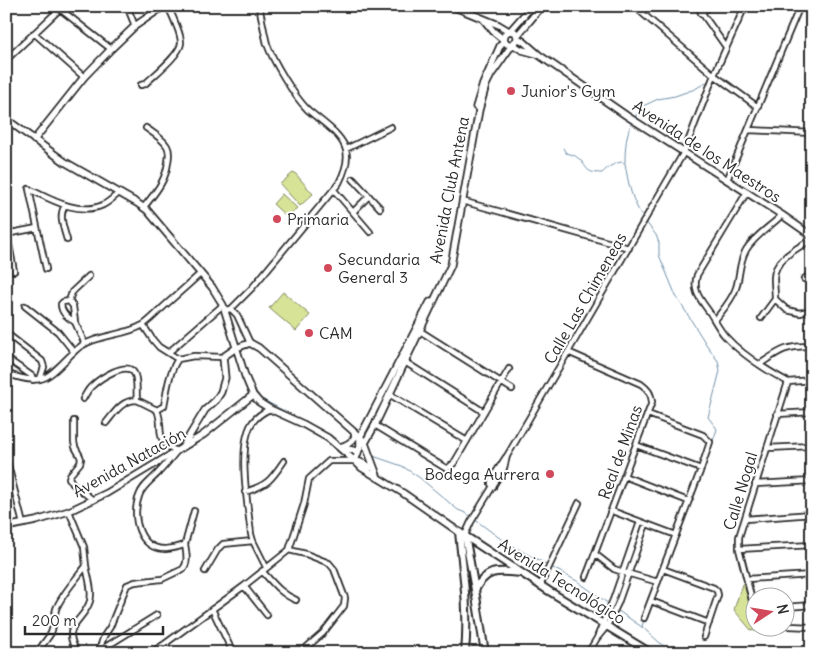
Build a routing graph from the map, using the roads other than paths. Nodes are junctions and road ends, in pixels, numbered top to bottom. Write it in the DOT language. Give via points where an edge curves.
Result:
graph roads {
  1 [pos="127,6"];
  2 [pos="166,6"];
  3 [pos="259,6"];
  4 [pos="452,6"];
  5 [pos="532,6"];
  6 [pos="542,6"];
  7 [pos="634,6"];
  8 [pos="697,6"];
  9 [pos="710,6"];
  10 [pos="745,6"];
  11 [pos="800,6"];
  12 [pos="62,8"];
  13 [pos="701,13"];
  14 [pos="484,20"];
  15 [pos="135,26"];
  16 [pos="509,31"];
  17 [pos="34,33"];
  18 [pos="517,37"];
  19 [pos="504,40"];
  20 [pos="512,45"];
  21 [pos="726,47"];
  22 [pos="111,49"];
  23 [pos="539,54"];
  24 [pos="6,60"];
  25 [pos="714,75"];
  26 [pos="84,77"];
  27 [pos="141,85"];
  28 [pos="758,106"];
  29 [pos="6,119"];
  30 [pos="391,127"];
  31 [pos="146,128"];
  32 [pos="749,130"];
  33 [pos="812,133"];
  34 [pos="34,140"];
  35 [pos="346,149"];
  36 [pos="684,152"];
  37 [pos="353,179"];
  38 [pos="727,180"];
  39 [pos="334,190"];
  40 [pos="746,192"];
  41 [pos="119,193"];
  42 [pos="369,196"];
  43 [pos="462,201"];
  44 [pos="65,206"];
  45 [pos="144,207"];
  46 [pos="380,208"];
  47 [pos="353,212"];
  48 [pos="782,215"];
  49 [pos="37,228"];
  50 [pos="7,232"];
  51 [pos="370,232"];
  52 [pos="812,237"];
  53 [pos="67,240"];
  54 [pos="629,248"];
  55 [pos="46,269"];
  56 [pos="14,271"];
  57 [pos="200,274"];
  58 [pos="812,274"];
  59 [pos="89,276"];
  60 [pos="804,279"];
  61 [pos="775,299"];
  62 [pos="69,301"];
  63 [pos="25,306"];
  64 [pos="224,308"];
  65 [pos="232,309"];
  66 [pos="812,310"];
  67 [pos="761,318"];
  68 [pos="714,320"];
  69 [pos="75,322"];
  70 [pos="143,325"];
  71 [pos="420,332"];
  72 [pos="6,333"];
  73 [pos="250,343"];
  74 [pos="85,344"];
  75 [pos="812,346"];
  76 [pos="236,348"];
  77 [pos="74,352"];
  78 [pos="168,352"];
  79 [pos="568,352"];
  80 [pos="223,357"];
  81 [pos="6,358"];
  82 [pos="178,359"];
  83 [pos="404,362"];
  84 [pos="760,364"];
  85 [pos="509,368"];
  86 [pos="6,373"];
  87 [pos="40,379"];
  88 [pos="33,380"];
  89 [pos="812,380"];
  90 [pos="788,382"];
  91 [pos="501,383"];
  92 [pos="512,389"];
  93 [pos="389,394"];
  94 [pos="253,395"];
  95 [pos="83,398"];
  96 [pos="137,400"];
  97 [pos="270,409"];
  98 [pos="158,410"];
  99 [pos="484,412"];
  100 [pos="812,412"];
  101 [pos="648,414"];
  102 [pos="777,414"];
  103 [pos="74,421"];
  104 [pos="106,423"];
  105 [pos="375,425"];
  106 [pos="354,432"];
  107 [pos="360,437"];
  108 [pos="467,441"];
  109 [pos="636,445"];
  110 [pos="812,446"];
  111 [pos="342,447"];
  112 [pos="361,447"];
  113 [pos="767,448"];
  114 [pos="180,450"];
  115 [pos="6,457"];
  116 [pos="284,461"];
  117 [pos="354,461"];
  118 [pos="374,468"];
  119 [pos="701,469"];
  120 [pos="624,476"];
  121 [pos="378,478"];
  122 [pos="812,481"];
  123 [pos="755,484"];
  124 [pos="246,492"];
  125 [pos="93,500"];
  126 [pos="688,501"];
  127 [pos="579,503"];
  128 [pos="69,511"];
  129 [pos="194,511"];
  130 [pos="612,511"];
  131 [pos="812,514"];
  132 [pos="745,519"];
  133 [pos="640,522"];
  134 [pos="23,524"];
  135 [pos="646,524"];
  136 [pos="6,527"];
  137 [pos="462,533"];
  138 [pos="676,535"];
  139 [pos="253,541"];
  140 [pos="185,544"];
  141 [pos="812,545"];
  142 [pos="739,549"];
  143 [pos="289,550"];
  144 [pos="595,554"];
  145 [pos="86,566"];
  146 [pos="264,569"];
  147 [pos="663,569"];
  148 [pos="205,572"];
  149 [pos="626,573"];
  150 [pos="522,574"];
  151 [pos="812,576"];
  152 [pos="586,577"];
  153 [pos="747,579"];
  154 [pos="658,582"];
  155 [pos="244,586"];
  156 [pos="540,586"];
  157 [pos="749,586"];
  158 [pos="476,593"];
  159 [pos="465,595"];
  160 [pos="296,600"];
  161 [pos="651,601"];
  162 [pos="812,605"];
  163 [pos="796,606"];
  164 [pos="212,609"];
  165 [pos="266,615"];
  166 [pos="157,616"];
  167 [pos="644,618"];
  168 [pos="709,623"];
  169 [pos="605,625"];
  170 [pos="796,627"];
  171 [pos="812,627"];
  172 [pos="467,634"];
  173 [pos="704,637"];
  174 [pos="166,643"];
  175 [pos="98,652"];
  176 [pos="38,653"];
  177 [pos="78,653"];
  178 [pos="151,653"];
  179 [pos="169,653"];
  180 [pos="233,653"];
  181 [pos="300,653"];
  182 [pos="465,653"];
  183 [pos="485,653"];
  184 [pos="588,653"];
  185 [pos="651,653"];
  1 -- 15 [label="street"];
  2 -- 15 [label="street"];
  2 -- 27 [label="street" via="181,42 174,56"];
  3 -- 35 [label="street" via="270,50 294,93 342,140"];
  4 -- 14 [label="street"];
  5 -- 16 [label="street"];
  6 -- 18 [label="street"];
  7 -- 25 [label="street"];
  8 -- 13 [label="street"];
  9 -- 13 [label="street"];
  10 -- 21 [label="street, Calle Las Chimeneas"];
  11 -- 28 [label="street"];
  12 -- 17 [label="street"];
  12 -- 22 [label="street"];
  13 -- 21 [label="street"];
  14 -- 16 [label="street"];
  14 -- 19 [label="street"];
  15 -- 22 [label="street"];
  16 -- 18 [label="street"];
  16 -- 19 [label="street"];
  17 -- 24 [label="street"];
  17 -- 26 [label="street"];
  18 -- 20 [label="street"];
  18 -- 23 [label="street, Avenida de los Maestros"];
  19 -- 20 [label="street"];
  19 -- 107 [label="street, Avenida Club Antena" via="478,98 448,264"];
  20 -- 23 [label="street, Avenida de los Maestros"];
  20 -- 43 [label="street, Avenida Club Antena" via="486,85"];
  21 -- 25 [label="street, Calle Las Chimeneas"];
  22 -- 26 [label="street"];
  23 -- 36 [label="street, Avenida de los Maestros"];
  25 -- 28 [label="street"];
  25 -- 36 [label="street, Calle Las Chimeneas"];
  26 -- 34 [label="street"];
  28 -- 32 [label="street"];
  29 -- 34 [label="street"];
  30 -- 35 [label="street"];
  31 -- 45 [label="street" via="167,145 169,156 162,184"];
  32 -- 33 [label="street"];
  32 -- 38 [label="street"];
  34 -- 41 [label="street"];
  35 -- 39 [label="street" via="344,171"];
  36 -- 38 [label="street, Avenida de los Maestros"];
  36 -- 54 [label="street, Calle Las Chimeneas"];
  37 -- 42 [label="street"];
  38 -- 40 [label="street, Avenida de los Maestros"];
  39 -- 47 [label="street"];
  39 -- 65 [label="street"];
  40 -- 48 [label="street, Avenida de los Maestros"];
  40 -- 68 [label="street" via="697,275 697,294"];
  41 -- 44 [label="street" via="93,208"];
  41 -- 45 [label="street"];
  42 -- 46 [label="street"];
  42 -- 47 [label="street"];
  43 -- 54 [label="street"];
  43 -- 71 [label="street, Avenida Club Antena" via="451,265"];
  44 -- 49 [label="street" via="29,189"];
  44 -- 53 [label="street" via="61,215"];
  45 -- 57 [label="street"];
  47 -- 51 [label="street"];
  48 -- 52 [label="street, Avenida de los Maestros"];
  48 -- 68 [label="street" via="746,250 732,298"];
  49 -- 50 [label="street"];
  49 -- 55 [label="street"];
  50 -- 56 [label="street"];
  52 -- 61 [label="street" via="780,262 774,277"];
  54 -- 79 [label="street, Calle Las Chimeneas"];
  57 -- 64 [label="street"];
  57 -- 70 [label="street"];
  58 -- 60 [label="street"];
  59 -- 62 [label="street" via="72,292"];
  61 -- 66 [label="street" via="787,310 800,313"];
  61 -- 67 [label="street"];
  62 -- 69 [label="street"];
  62 -- 69 [label="street" via="63,302 61,308"];
  63 -- 77 [label="street" via="58,332"];
  64 -- 65 [label="street"];
  64 -- 76 [label="street"];
  64 -- 78 [label="street"];
  65 -- 73 [label="street"];
  68 -- 84 [label="street" via="725,336"];
  69 -- 74 [label="street"];
  70 -- 74 [label="street"];
  70 -- 78 [label="street" via="159,347"];
  71 -- 83 [label="street, Avenida Club Antena"];
  71 -- 91 [label="street"];
  72 -- 87 [label="street" via="42,361 44,368"];
  73 -- 76 [label="street"];
  73 -- 106 [label="street"];
  74 -- 77 [label="street"];
  75 -- 84 [label="street" via="781,350"];
  76 -- 80 [label="street"];
  76 -- 94 [label="street"];
  77 -- 87 [label="street" via="47,377"];
  78 -- 82 [label="street"];
  79 -- 101 [label="street, Real de Minas" via="648,389 652,402"];
  79 -- 137 [label="street, Calle Las Chimeneas" via="507,456 493,487"];
  80 -- 82 [label="street"];
  80 -- 114 [label="street" via="225,378 221,392"];
  81 -- 88 [label="street"];
  82 -- 98 [label="street" via="164,406"];
  83 -- 93 [label="street, Avenida Club Antena"];
  83 -- 99 [label="street"];
  84 -- 90 [label="street"];
  85 -- 91 [label="street"];
  86 -- 88 [label="street"];
  87 -- 88 [label="street"];
  89 -- 90 [label="street"];
  90 -- 102 [label="street, Calle Nogal"];
  91 -- 92 [label="street"];
  91 -- 99 [label="street"];
  93 -- 105 [label="street, Avenida Club Antena"];
  93 -- 108 [label="street"];
  94 -- 97 [label="street"];
  94 -- 114 [label="street, Avenida Natación" via="203,436"];
  95 -- 96 [label="street" via="96,382 127,368 136,374"];
  96 -- 98 [label="street"];
  96 -- 104 [label="street" via="121,405"];
  97 -- 111 [label="street"];
  97 -- 124 [label="street" via="258,416 248,432 244,466"];
  98 -- 114 [label="street" via="164,442"];
  99 -- 108 [label="street"];
  100 -- 102 [label="street"];
  101 -- 109 [label="street, Real de Minas"];
  101 -- 119 [label="street" via="703,435 710,442"];
  102 -- 113 [label="street, Calle Nogal"];
  103 -- 125 [label="street" via="74,442 81,459 69,478"];
  105 -- 108 [label="street" via="447,469 454,464"];
  105 -- 112 [label="street, Avenida Club Antena"];
  106 -- 107 [label="street"];
  106 -- 111 [label="street" via="354,439"];
  107 -- 112 [label="street"];
  109 -- 119 [label="street"];
  109 -- 120 [label="street, Real de Minas"];
  110 -- 113 [label="street"];
  111 -- 112 [label="street"];
  111 -- 117 [label="street"];
  112 -- 117 [label="street, Avenida Club Antena"];
  112 -- 118 [label="street"];
  113 -- 123 [label="street, Calle Nogal"];
  114 -- 125 [label="street, Avenida Natación"];
  114 -- 140 [label="street" via="139,494 136,516 141,536 152,546 162,549"];
  115 -- 134 [label="street"];
  116 -- 124 [label="street" via="265,484"];
  117 -- 118 [label="street"];
  117 -- 121 [label="street"];
  117 -- 143 [label="street" via="329,461 310,479"];
  118 -- 121 [label="street"];
  119 -- 126 [label="street"];
  120 -- 126 [label="street"];
  120 -- 130 [label="street, Real de Minas"];
  121 -- 137 [label="street"];
  122 -- 123 [label="street"];
  123 -- 132 [label="street, Calle Nogal"];
  124 -- 139 [label="street"];
  125 -- 128 [label="street, Avenida Natación"];
  126 -- 138 [label="street"];
  127 -- 156 [label="street"];
  128 -- 134 [label="street, Avenida Natación"];
  128 -- 145 [label="street" via="84,547"];
  129 -- 140 [label="street"];
  130 -- 133 [label="street"];
  130 -- 144 [label="street, Real de Minas"];
  131 -- 132 [label="street"];
  132 -- 142 [label="street, Calle Nogal"];
  133 -- 135 [label="street"];
  133 -- 149 [label="street"];
  134 -- 136 [label="street, Avenida Natación"];
  135 -- 138 [label="street"];
  135 -- 149 [label="street"];
  137 -- 150 [label="main road, Avenida Tecnológico"];
  137 -- 158 [label="main road"];
  137 -- 159 [label="main road"];
  138 -- 147 [label="street"];
  139 -- 146 [label="street"];
  139 -- 148 [label="street" via="224,544"];
  140 -- 175 [label="street" via="183,569 162,579 127,585"];
  141 -- 142 [label="street"];
  142 -- 153 [label="street, Calle Nogal"];
  143 -- 146 [label="street"];
  143 -- 181 [label="street" via="329,563 345,598 339,613"];
  144 -- 149 [label="street" via="611,567"];
  144 -- 152 [label="street, Real de Minas"];
  145 -- 176 [label="street" via="57,607 52,630"];
  145 -- 177 [label="street" via="90,603 71,632 72,643"];
  146 -- 155 [label="street"];
  146 -- 160 [label="street" via="278,590"];
  147 -- 154 [label="street"];
  147 -- 168 [label="street" via="716,589 718,595"];
  149 -- 154 [label="street"];
  149 -- 169 [label="street"];
  150 -- 156 [label="main road, Avenida Tecnológico"];
  150 -- 158 [label="main road" via="495,572 484,577"];
  151 -- 153 [label="street"];
  153 -- 157 [label="street, Calle Nogal"];
  154 -- 161 [label="street"];
  155 -- 164 [label="street"];
  155 -- 165 [label="street"];
  156 -- 169 [label="main road, Avenida Tecnológico"];
  158 -- 159 [label="main road"];
  158 -- 183 [label="main road"];
  159 -- 172 [label="main road"];
  161 -- 167 [label="street"];
  161 -- 168 [label="street"];
  162 -- 163 [label="street"];
  164 -- 174 [label="street"];
  164 -- 180 [label="street"];
  166 -- 175 [label="street"];
  168 -- 173 [label="street"];
  169 -- 184 [label="street"];
  169 -- 185 [label="main road, Avenida Tecnológico"];
  170 -- 171 [label="street"];
  172 -- 182 [label="main road"];
  172 -- 183 [label="main road" via="478,632"];
  174 -- 178 [label="street"];
  174 -- 179 [label="street"];
}
